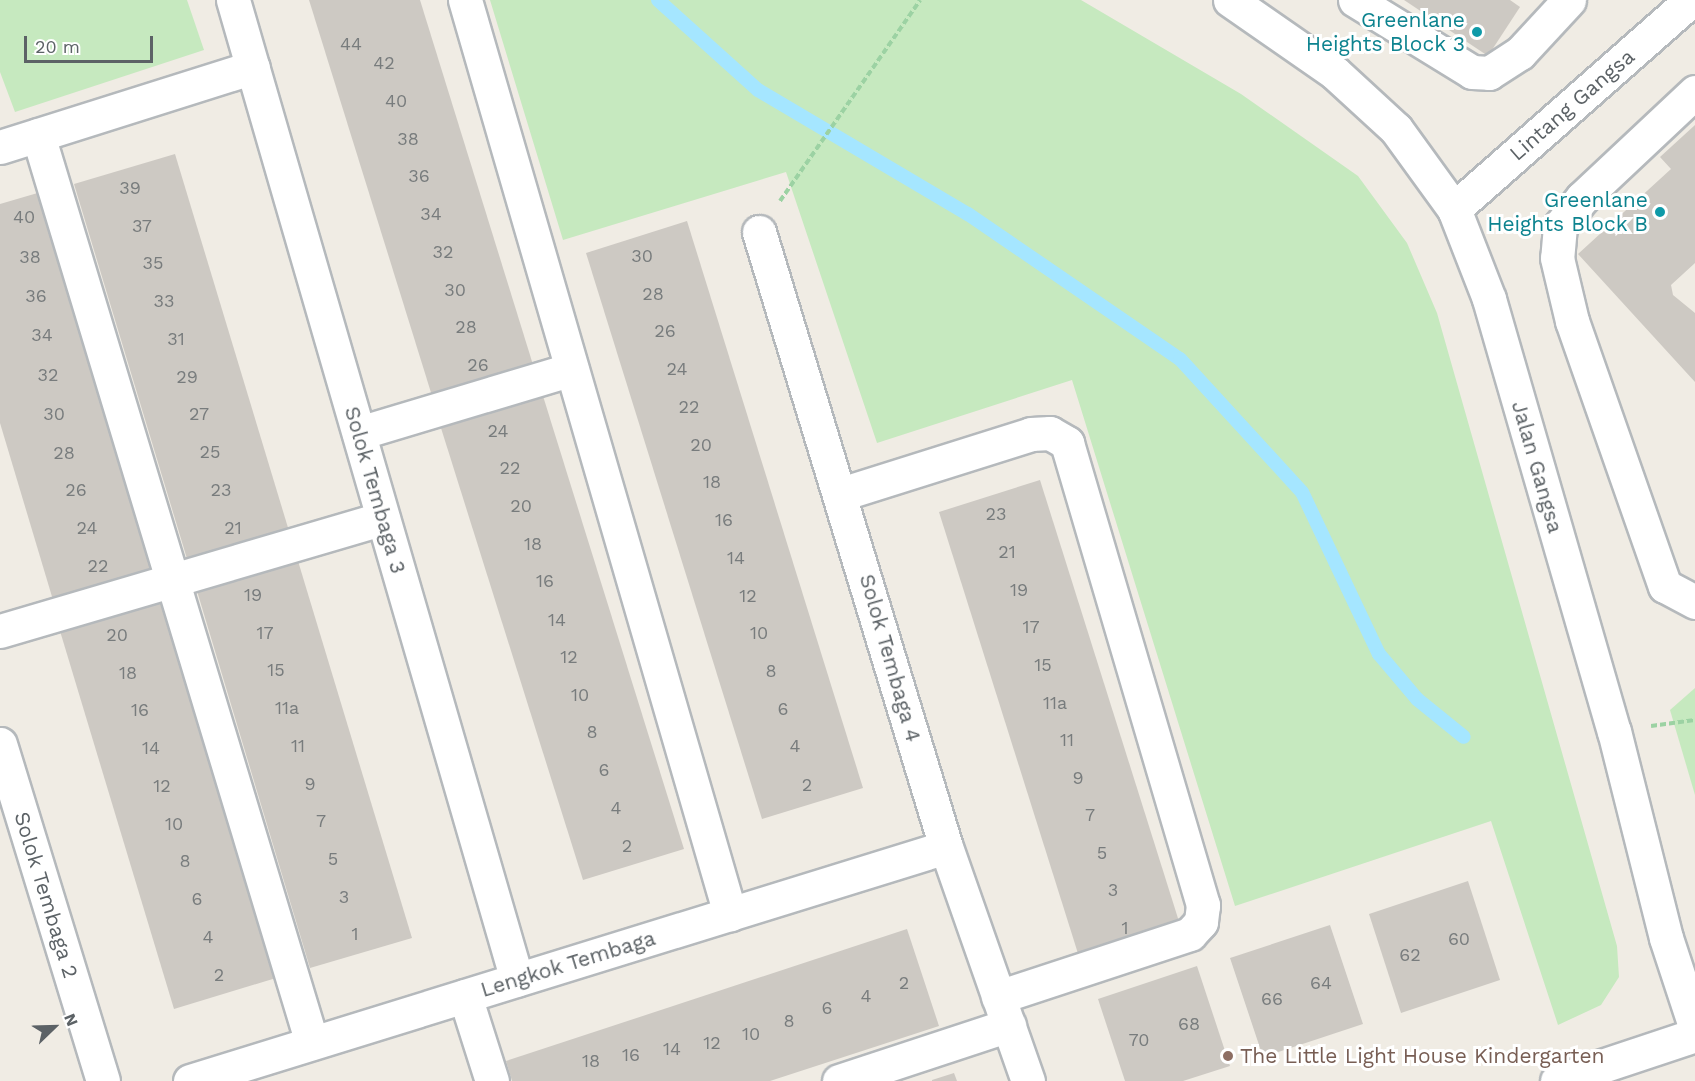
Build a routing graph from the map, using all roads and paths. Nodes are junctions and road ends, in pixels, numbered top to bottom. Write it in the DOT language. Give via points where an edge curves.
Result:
graph roads {
  1 [pos="233,0"];
  2 [pos="465,0"];
  3 [pos="920,0"];
  4 [pos="1230,0"];
  5 [pos="1355,0"];
  6 [pos="1569,0"];
  7 [pos="1691,0"];
  8 [pos="253,67"];
  9 [pos="1695,92"];
  10 [pos="38,135"];
  11 [pos="0,147"];
  12 [pos="805,166"];
  13 [pos="1454,209"];
  14 [pos="759,232"];
  15 [pos="572,369"];
  16 [pos="359,433"];
  17 [pos="841,494"];
  18 [pos="383,518"];
  19 [pos="173,579"];
  20 [pos="1695,602"];
  21 [pos="0,631"];
  22 [pos="0,744"];
  23 [pos="946,847"];
  24 [pos="730,914"];
  25 [pos="517,980"];
  26 [pos="465,996"];
  27 [pos="1004,1011"];
  28 [pos="1695,1026"];
  29 [pos="1695,1035"];
  30 [pos="312,1043"];
  31 [pos="103,1081"];
  32 [pos="190,1081"];
  33 [pos="492,1081"];
  34 [pos="839,1081"];
  35 [pos="1028,1081"];
  36 [pos="1557,1081"];
  1 -- 8 [label="street, Solok Tembaga 3"];
  2 -- 15 [label="street"];
  3 -- 12 [label="path"];
  4 -- 13 [label="street, Jalan Gangsa" via="1335,73 1395,129"];
  5 -- 6 [label="street" via="1472,72 1488,73 1520,53"];
  7 -- 13 [label="street, Lintang Gangsa"];
  8 -- 10 [label="street"];
  8 -- 16 [label="street, Solok Tembaga 3"];
  9 -- 20 [label="street" via="1582,198 1560,226 1557,258 1572,321 1665,586"];
  10 -- 11 [label="street"];
  10 -- 19 [label="street"];
  13 -- 28 [label="street, Jalan Gangsa" via="1489,299 1614,731 1666,938"];
  14 -- 17 [label="street, Solok Tembaga 4"];
  15 -- 16 [label="street"];
  15 -- 24 [label="street"];
  16 -- 18 [label="street, Solok Tembaga 3"];
  17 -- 23 [label="street, Solok Tembaga 4"];
  17 -- 27 [label="street" via="1031,434 1050,433 1067,443 1203,905 1201,922 1190,934"];
  18 -- 19 [label="street"];
  18 -- 25 [label="street, Solok Tembaga 3"];
  19 -- 21 [label="street"];
  19 -- 30 [label="street"];
  22 -- 31 [label="street, Solok Tembaga 2"];
  23 -- 24 [label="street, Lengkok Tembaga"];
  23 -- 27 [label="street, Solok Tembaga 4"];
  24 -- 25 [label="street, Lengkok Tembaga"];
  25 -- 26 [label="street, Lengkok Tembaga"];
  26 -- 30 [label="street, Lengkok Tembaga"];
  26 -- 33 [label="street"];
  27 -- 34 [label="street"];
  27 -- 35 [label="street, Solok Tembaga 4"];
  29 -- 36 [label="street"];
  30 -- 32 [label="street, Lengkok Tembaga"];
}
